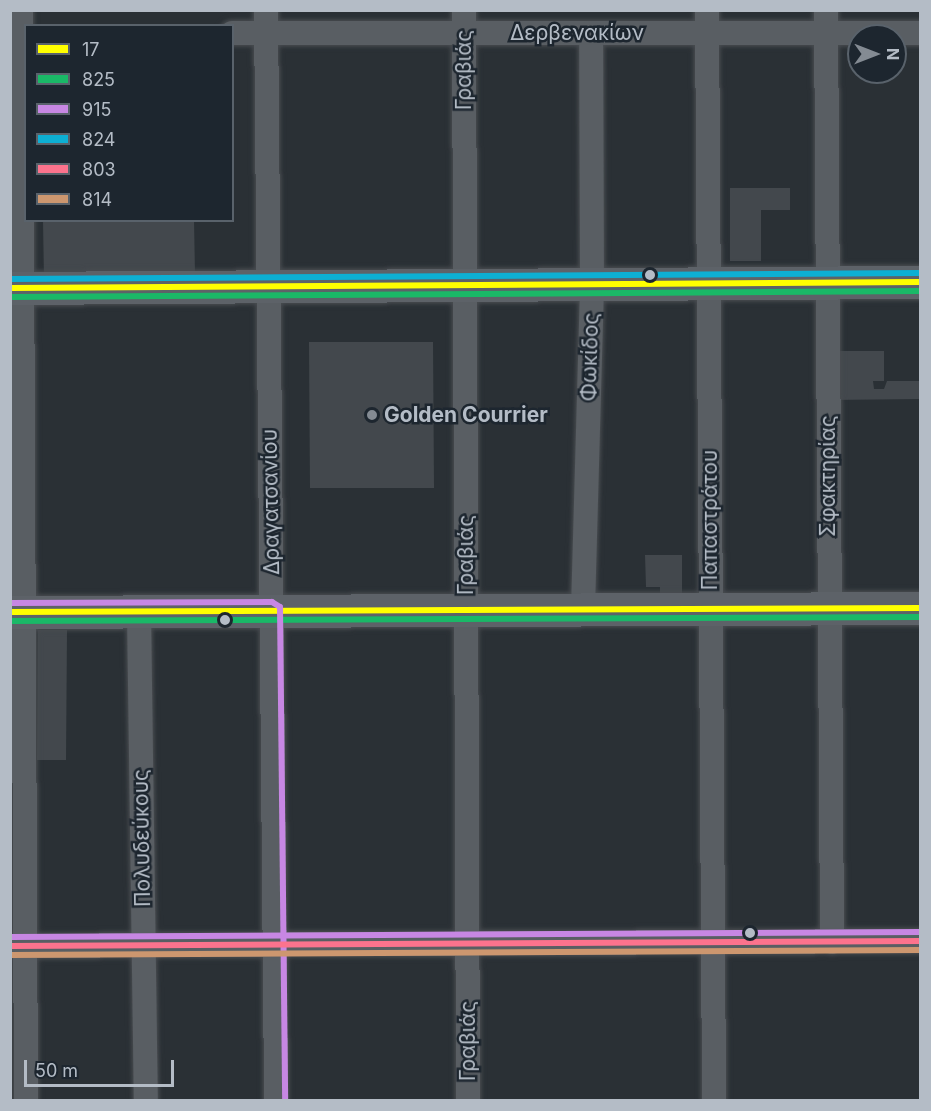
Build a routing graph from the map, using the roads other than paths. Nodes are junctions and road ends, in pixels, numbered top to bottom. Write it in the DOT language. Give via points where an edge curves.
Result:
graph roads {
  1 [pos="21,10"];
  2 [pos="266,22"];
  3 [pos="464,22"];
  4 [pos="707,22"];
  5 [pos="826,22"];
  6 [pos="234,32"];
  7 [pos="591,33"];
  8 [pos="921,33"];
  9 [pos="19,35"];
  10 [pos="827,282"];
  11 [pos="921,282"];
  12 [pos="709,283"];
  13 [pos="592,284"];
  14 [pos="465,285"];
  15 [pos="269,286"];
  16 [pos="17,288"];
  17 [pos="829,608"];
  18 [pos="921,608"];
  19 [pos="583,609"];
  20 [pos="711,609"];
  21 [pos="467,610"];
  22 [pos="272,611"];
  23 [pos="18,612"];
  24 [pos="139,612"];
  25 [pos="921,941"];
  26 [pos="713,942"];
  27 [pos="832,942"];
  28 [pos="275,944"];
  29 [pos="468,944"];
  30 [pos="144,945"];
  31 [pos="18,946"];
  32 [pos="26,1101"];
  33 [pos="146,1101"];
  34 [pos="276,1101"];
  35 [pos="468,1101"];
  36 [pos="714,1101"];
  1 -- 9 [label="street"];
  2 -- 3 [label="street, Δερβενακίων"];
  2 -- 6 [label="street, Δερβενακίων"];
  2 -- 15 [label="street, Δραγατσανίου"];
  3 -- 7 [label="street, Δερβενακίων"];
  3 -- 14 [label="street, Γραβιάς"];
  4 -- 5 [label="street, Δερβενακίων"];
  4 -- 7 [label="street, Δερβενακίων"];
  4 -- 12 [label="street, Παπαστράτου"];
  5 -- 8 [label="street, Δερβενακίων"];
  5 -- 10 [label="street, Σφακτηρίας"];
  7 -- 13 [label="street, Φωκίδος"];
  9 -- 16 [label="street"];
  10 -- 11 [label="street"];
  10 -- 12 [label="street"];
  10 -- 17 [label="street, Σφακτηρίας"];
  12 -- 13 [label="street"];
  12 -- 20 [label="street, Παπαστράτου"];
  13 -- 14 [label="street"];
  13 -- 19 [label="street, Φωκίδος"];
  14 -- 15 [label="street"];
  14 -- 21 [label="street, Γραβιάς"];
  15 -- 16 [label="street"];
  15 -- 22 [label="street, Δραγατσανίου"];
  16 -- 23 [label="street"];
  17 -- 18 [label="street"];
  17 -- 20 [label="street"];
  17 -- 27 [label="street, Σφακτηρίας"];
  19 -- 20 [label="street"];
  19 -- 21 [label="street"];
  20 -- 26 [label="street, Παπαστράτου"];
  21 -- 22 [label="street"];
  21 -- 29 [label="street, Γραβιάς"];
  22 -- 24 [label="street"];
  22 -- 28 [label="street, Δραγατσανίου"];
  23 -- 24 [label="street"];
  23 -- 31 [label="street"];
  24 -- 30 [label="street, Πολυδεύκους"];
  25 -- 27 [label="street"];
  26 -- 27 [label="street"];
  26 -- 29 [label="street"];
  26 -- 36 [label="street, Παπαστράτου"];
  28 -- 29 [label="street"];
  28 -- 30 [label="street"];
  28 -- 34 [label="street, Δραγατσανίου"];
  29 -- 35 [label="street, Γραβιάς"];
  30 -- 31 [label="street"];
  30 -- 33 [label="street, Πολυδεύκους"];
  31 -- 32 [label="street"];
}
